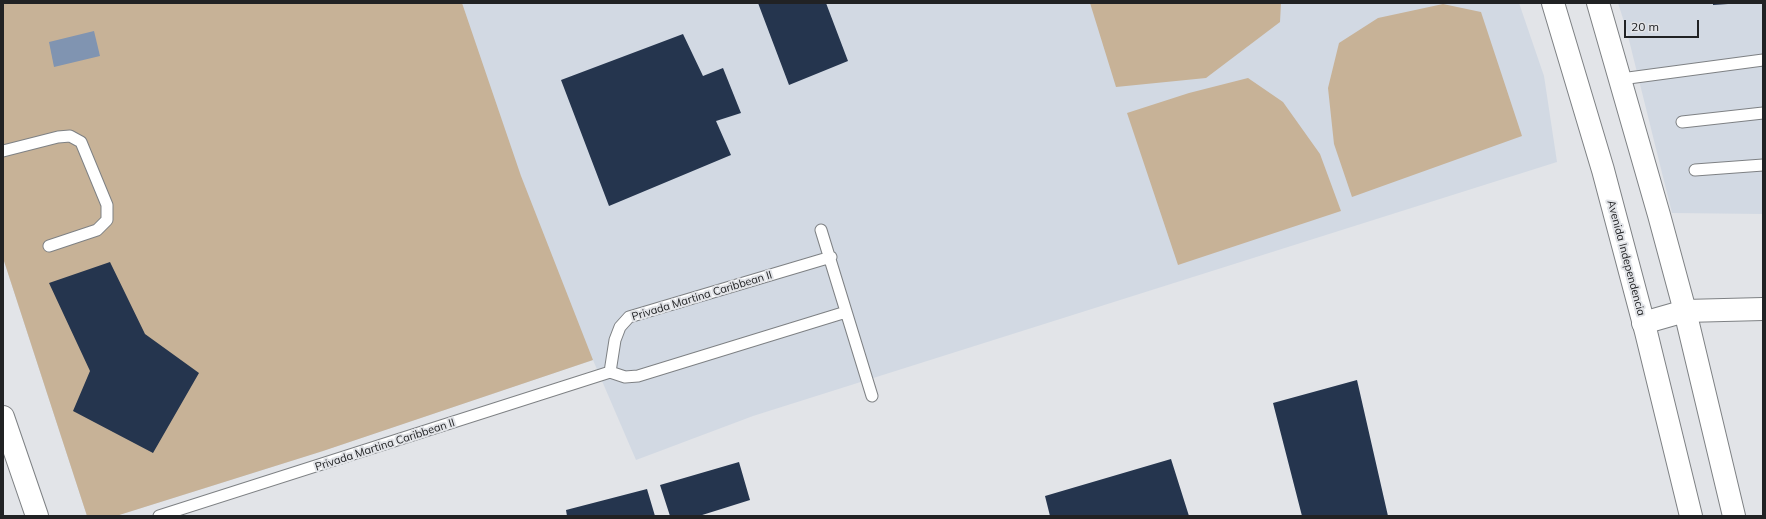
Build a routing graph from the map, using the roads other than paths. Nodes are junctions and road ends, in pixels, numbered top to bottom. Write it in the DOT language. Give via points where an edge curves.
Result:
graph roads {
  1 [pos="1553,3"];
  2 [pos="1598,3"];
  3 [pos="1763,60"];
  4 [pos="1621,79"];
  5 [pos="1763,113"];
  6 [pos="1682,122"];
  7 [pos="3,151"];
  8 [pos="1763,164"];
  9 [pos="1695,170"];
  10 [pos="821,230"];
  11 [pos="49,246"];
  12 [pos="831,257"];
  13 [pos="1763,309"];
  14 [pos="1685,311"];
  15 [pos="846,312"];
  16 [pos="1643,323"];
  17 [pos="610,372"];
  18 [pos="872,396"];
  19 [pos="3,417"];
  20 [pos="37,516"];
  21 [pos="159,516"];
  22 [pos="1692,516"];
  23 [pos="1734,516"];
  1 -- 16 [label="main road, Avenida Independencia" via="1603,170"];
  2 -- 4 [label="main road"];
  3 -- 4 [label="lane"];
  4 -- 14 [label="main road"];
  5 -- 6 [label="lane"];
  7 -- 11 [label="lane" via="58,137 70,136 81,142 107,206 107,220 97,230"];
  8 -- 9 [label="lane"];
  10 -- 12 [label="lane"];
  12 -- 15 [label="lane"];
  12 -- 17 [label="lane, Privada Martina Caribbean II" via="629,317 620,327"];
  13 -- 14 [label="main road"];
  14 -- 16 [label="main road"];
  14 -- 23 [label="main road"];
  15 -- 17 [label="lane" via="638,376 625,377"];
  15 -- 18 [label="lane"];
  16 -- 22 [label="main road, Avenida Independencia"];
  17 -- 21 [label="lane, Privada Martina Caribbean II"];
  19 -- 20 [label="main road"];
}
